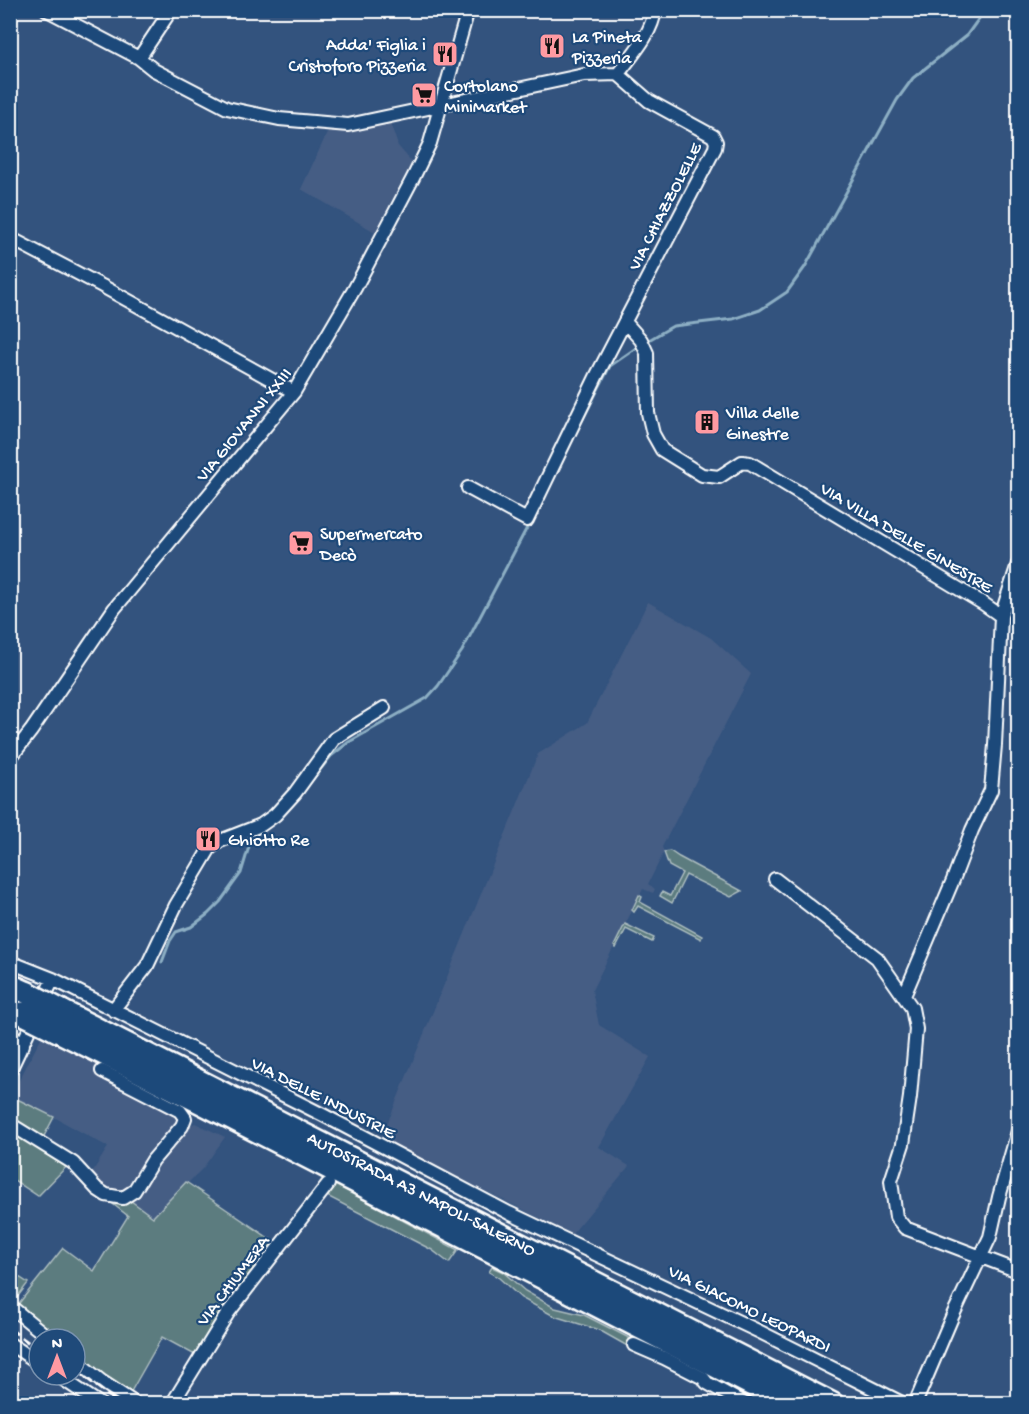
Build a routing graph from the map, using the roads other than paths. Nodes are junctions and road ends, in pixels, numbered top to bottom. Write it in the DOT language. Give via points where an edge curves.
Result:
graph roads {
  1 [pos="47,10"];
  2 [pos="171,10"];
  3 [pos="468,10"];
  4 [pos="655,10"];
  5 [pos="139,58"];
  6 [pos="618,74"];
  7 [pos="442,104"];
  8 [pos="10,238"];
  9 [pos="625,322"];
  10 [pos="294,392"];
  11 [pos="468,488"];
  12 [pos="1018,564"];
  13 [pos="1001,616"];
  14 [pos="384,708"];
  15 [pos="10,758"];
  16 [pos="775,879"];
  17 [pos="10,962"];
  18 [pos="53,979"];
  19 [pos="904,996"];
  20 [pos="18,1000"];
  21 [pos="113,1010"];
  22 [pos="58,1020"];
  23 [pos="10,1033"];
  24 [pos="22,1045"];
  25 [pos="10,1070"];
  26 [pos="102,1071"];
  27 [pos="10,1124"];
  28 [pos="1018,1131"];
  29 [pos="328,1184"];
  30 [pos="579,1246"];
  31 [pos="981,1257"];
  32 [pos="1018,1271"];
  33 [pos="10,1306"];
  34 [pos="35,1327"];
  35 [pos="10,1344"];
  36 [pos="634,1345"];
  37 [pos="27,1355"];
  38 [pos="87,1370"];
  39 [pos="75,1387"];
  40 [pos="100,1404"];
  41 [pos="136,1404"];
  42 [pos="172,1404"];
  43 [pos="745,1404"];
  44 [pos="789,1404"];
  45 [pos="833,1404"];
  46 [pos="904,1404"];
  47 [pos="915,1404"];
  1 -- 5 [label="street"];
  2 -- 5 [label="street"];
  3 -- 7 [label="street, VIA GIOVANNI XXIII"];
  4 -- 6 [label="street" via="638,48"];
  5 -- 7 [label="street" via="154,70 227,108 279,119 348,125"];
  6 -- 7 [label="street" via="584,75"];
  6 -- 9 [label="street, VIA CHIAZZOLELLE" via="649,101 710,134 716,142"];
  7 -- 10 [label="street, VIA GIOVANNI XXIII" via="413,178"];
  8 -- 10 [label="street"];
  9 -- 11 [label="street, VIA CHIAZZOLELLE" via="527,520"];
  9 -- 13 [label="street, VIA VILLA DELLE GINESTRE" via="643,343 648,413 653,434 663,450 702,475 719,477 742,462 750,463"];
  10 -- 15 [label="street, VIA GIOVANNI XXIII" via="114,609"];
  12 -- 13 [label="street"];
  13 -- 19 [label="street, VIA VILLA DELLE GINESTRE" via="991,790"];
  14 -- 21 [label="street" via="334,739 275,815 210,848 176,905 147,966"];
  16 -- 19 [label="street" via="877,958"];
  17 -- 18 [label="street"];
  18 -- 21 [label="street, VIA DELLE INDUSTRIE"];
  18 -- 24 [label="street"];
  19 -- 31 [label="street" via="915,1016 916,1029 906,1130 891,1181 896,1217 905,1228"];
  20 -- 22 [label="highway, AUTOSTRADA A3 NAPOLI-SALERNO, bridge"];
  21 -- 30 [label="street, VIA DELLE INDUSTRIE"];
  22 -- 44 [label="highway, AUTOSTRADA A3 NAPOLI-SALERNO" via="208,1106"];
  22 -- 45 [label="highway, AUTOSTRADA A3 NAPOLI-SALERNO"];
  23 -- 24 [label="street"];
  24 -- 25 [label="street"];
  26 -- 27 [label="street" via="180,1111 185,1118 130,1195 106,1195 64,1156"];
  28 -- 31 [label="street" via="990,1237"];
  29 -- 42 [label="street, VIA CHIUMERA" via="228,1313"];
  30 -- 46 [label="street, VIA GIACOMO LEOPARDI"];
  31 -- 32 [label="street"];
  31 -- 47 [label="street"];
  33 -- 34 [label="street"];
  35 -- 37 [label="street"];
  36 -- 43 [label="street" via="703,1378"];
  38 -- 41 [label="street"];
  39 -- 40 [label="street"];
}
